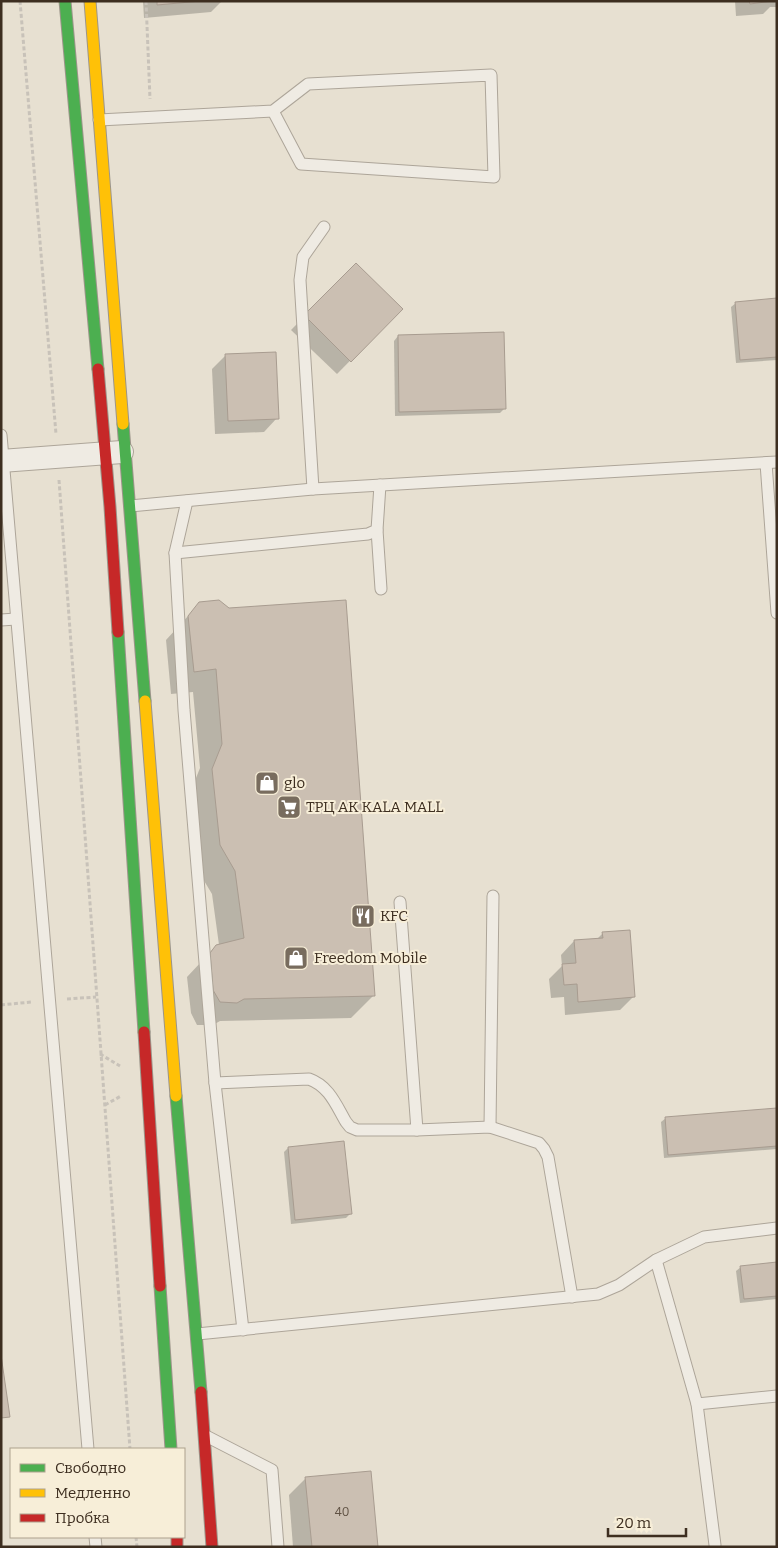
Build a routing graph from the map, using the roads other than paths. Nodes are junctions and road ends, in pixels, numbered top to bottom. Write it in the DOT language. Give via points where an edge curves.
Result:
graph roads {
  1 [pos="65,1"];
  2 [pos="90,1"];
  3 [pos="273,112"];
  4 [pos="99,120"];
  5 [pos="324,227"];
  6 [pos="1,435"];
  7 [pos="114,452"];
  8 [pos="3,461"];
  9 [pos="771,462"];
  10 [pos="380,485"];
  11 [pos="313,489"];
  12 [pos="186,501"];
  13 [pos="130,506"];
  14 [pos="110,507"];
  15 [pos="377,530"];
  16 [pos="175,553"];
  17 [pos="381,589"];
  18 [pos="777,613"];
  19 [pos="16,619"];
  20 [pos="1,620"];
  21 [pos="493,896"];
  22 [pos="400,902"];
  23 [pos="215,1083"];
  24 [pos="490,1127"];
  25 [pos="417,1130"];
  26 [pos="777,1228"];
  27 [pos="656,1260"];
  28 [pos="572,1297"];
  29 [pos="243,1330"];
  30 [pos="197,1334"];
  31 [pos="777,1396"];
  32 [pos="697,1404"];
  33 [pos="204,1435"];
  34 [pos="88,1448"];
  35 [pos="171,1448"];
  36 [pos="715,1545"];
  37 [pos="212,1547"];
  38 [pos="278,1547"];
  1 -- 7 [label="main road"];
  2 -- 4 [label="main road"];
  3 -- 3 [label="lane" via="301,164 494,177 491,75 308,84"];
  3 -- 4 [label="lane"];
  4 -- 7 [label="main road"];
  5 -- 11 [label="lane" via="303,257 300,280"];
  6 -- 8 [label="lane"];
  7 -- 8 [label="street"];
  7 -- 13 [label="main road"];
  7 -- 14 [label="main road"];
  8 -- 19 [label="lane"];
  9 -- 10 [label="lane"];
  9 -- 18 [label="lane"];
  10 -- 11 [label="lane"];
  10 -- 15 [label="lane"];
  11 -- 12 [label="lane"];
  12 -- 13 [label="lane"];
  12 -- 16 [label="lane"];
  13 -- 14 [label="lane"];
  13 -- 30 [label="main road"];
  14 -- 35 [label="main road"];
  15 -- 16 [label="lane" via="368,534"];
  15 -- 17 [label="lane"];
  16 -- 23 [label="lane" via="184,710"];
  19 -- 20 [label="lane"];
  19 -- 34 [label="lane"];
  21 -- 24 [label="lane"];
  22 -- 25 [label="lane"];
  23 -- 25 [label="lane" via="309,1079 326,1088 350,1127 358,1130"];
  23 -- 29 [label="lane"];
  24 -- 25 [label="lane"];
  24 -- 28 [label="lane" via="539,1143 548,1157"];
  26 -- 27 [label="lane" via="704,1237"];
  27 -- 28 [label="lane" via="619,1285 598,1294"];
  27 -- 32 [label="lane"];
  28 -- 29 [label="lane"];
  29 -- 30 [label="lane"];
  30 -- 33 [label="main road"];
  31 -- 32 [label="lane"];
  32 -- 36 [label="lane"];
  33 -- 37 [label="main road"];
  33 -- 38 [label="lane" via="272,1470"];
}
